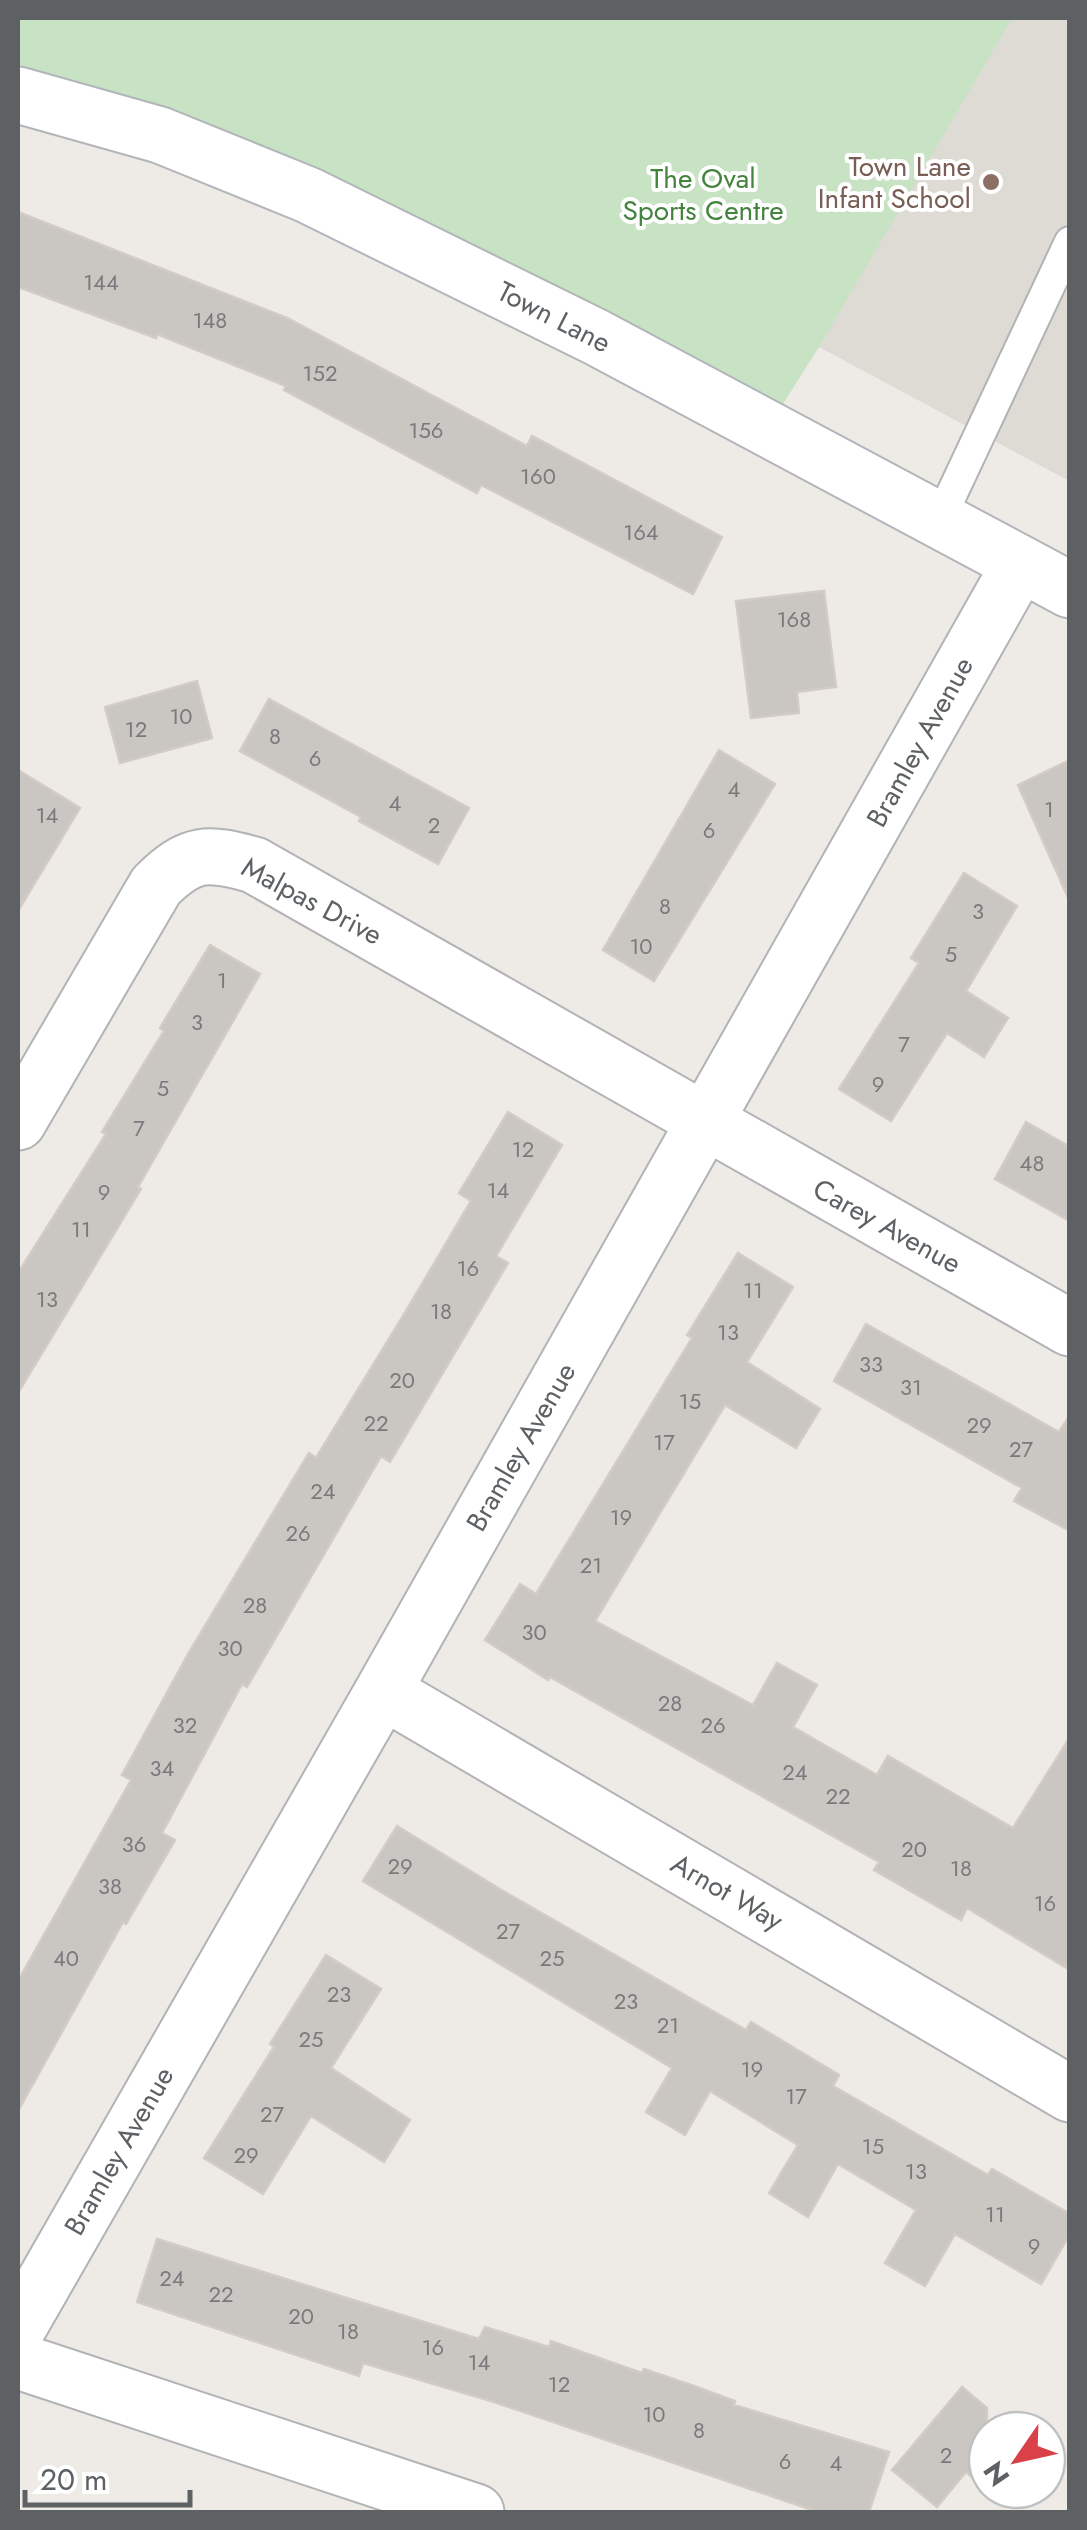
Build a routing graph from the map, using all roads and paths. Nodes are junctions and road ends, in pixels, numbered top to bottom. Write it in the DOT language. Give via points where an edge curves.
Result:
graph roads {
  1 [pos="18,95"];
  2 [pos="1070,242"];
  3 [pos="939,520"];
  4 [pos="1020,564"];
  5 [pos="1070,590"];
  6 [pos="18,1122"];
  7 [pos="704,1124"];
  8 [pos="1070,1328"];
  9 [pos="383,1691"];
  10 [pos="1070,2094"];
  11 [pos="18,2328"];
  12 [pos="18,2361"];
  13 [pos="476,2512"];
  1 -- 3 [label="street, Town Lane" via="160,135 308,195 596,337"];
  2 -- 3 [label="lane"];
  3 -- 4 [label="street, Town Lane"];
  4 -- 5 [label="street, Town Lane"];
  4 -- 7 [label="street, Bramley Avenue"];
  6 -- 7 [label="street, Malpas Drive" via="156,886 178,864 217,854 254,865"];
  7 -- 8 [label="street, Carey Avenue"];
  7 -- 9 [label="street, Bramley Avenue"];
  9 -- 10 [label="street, Arnot Way"];
  9 -- 11 [label="street, Bramley Avenue"];
  12 -- 13 [label="street"];
}
